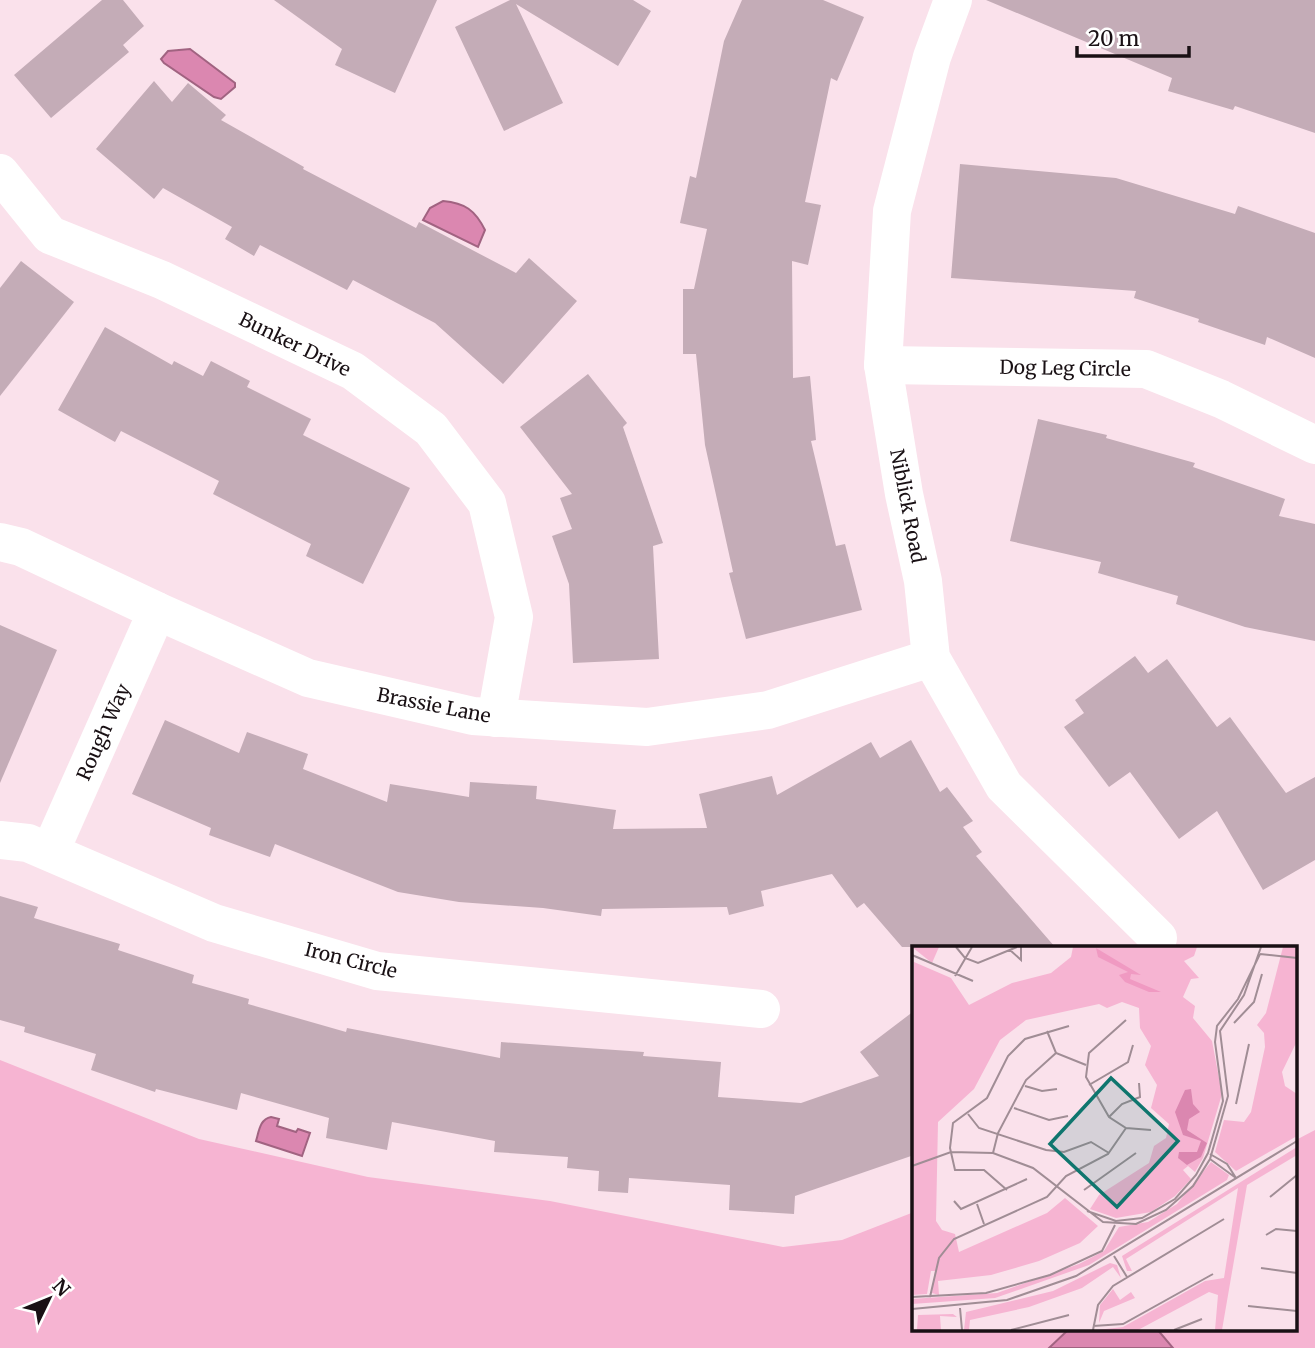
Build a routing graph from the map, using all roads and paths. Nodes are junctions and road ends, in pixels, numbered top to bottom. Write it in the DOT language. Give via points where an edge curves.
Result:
graph roads {
  1 [pos="953,0"];
  2 [pos="0,173"];
  3 [pos="883,365"];
  4 [pos="1315,445"];
  5 [pos="0,542"];
  6 [pos="157,611"];
  7 [pos="930,658"];
  8 [pos="496,718"];
  9 [pos="0,839"];
  10 [pos="50,852"];
  11 [pos="1158,938"];
  12 [pos="761,1009"];
  1 -- 3 [label="street, Niblick Road" via="932,57 892,211"];
  2 -- 8 [label="street, Bunker Drive" via="50,235 162,280 353,371 431,429 487,503 514,617"];
  3 -- 4 [label="street, Dog Leg Circle" via="1146,369"];
  3 -- 7 [label="street, Niblick Road" via="923,580"];
  5 -- 6 [label="street, Brassie Lane" via="21,547"];
  6 -- 8 [label="street, Brassie Lane" via="308,678"];
  6 -- 10 [label="street, Rough Way"];
  7 -- 8 [label="street, Brassie Lane" via="768,710 647,727"];
  7 -- 11 [label="street, Niblick Road" via="1004,786"];
  9 -- 10 [label="street, Iron Circle"];
  10 -- 12 [label="street, Iron Circle" via="214,923 377,971"];
}
